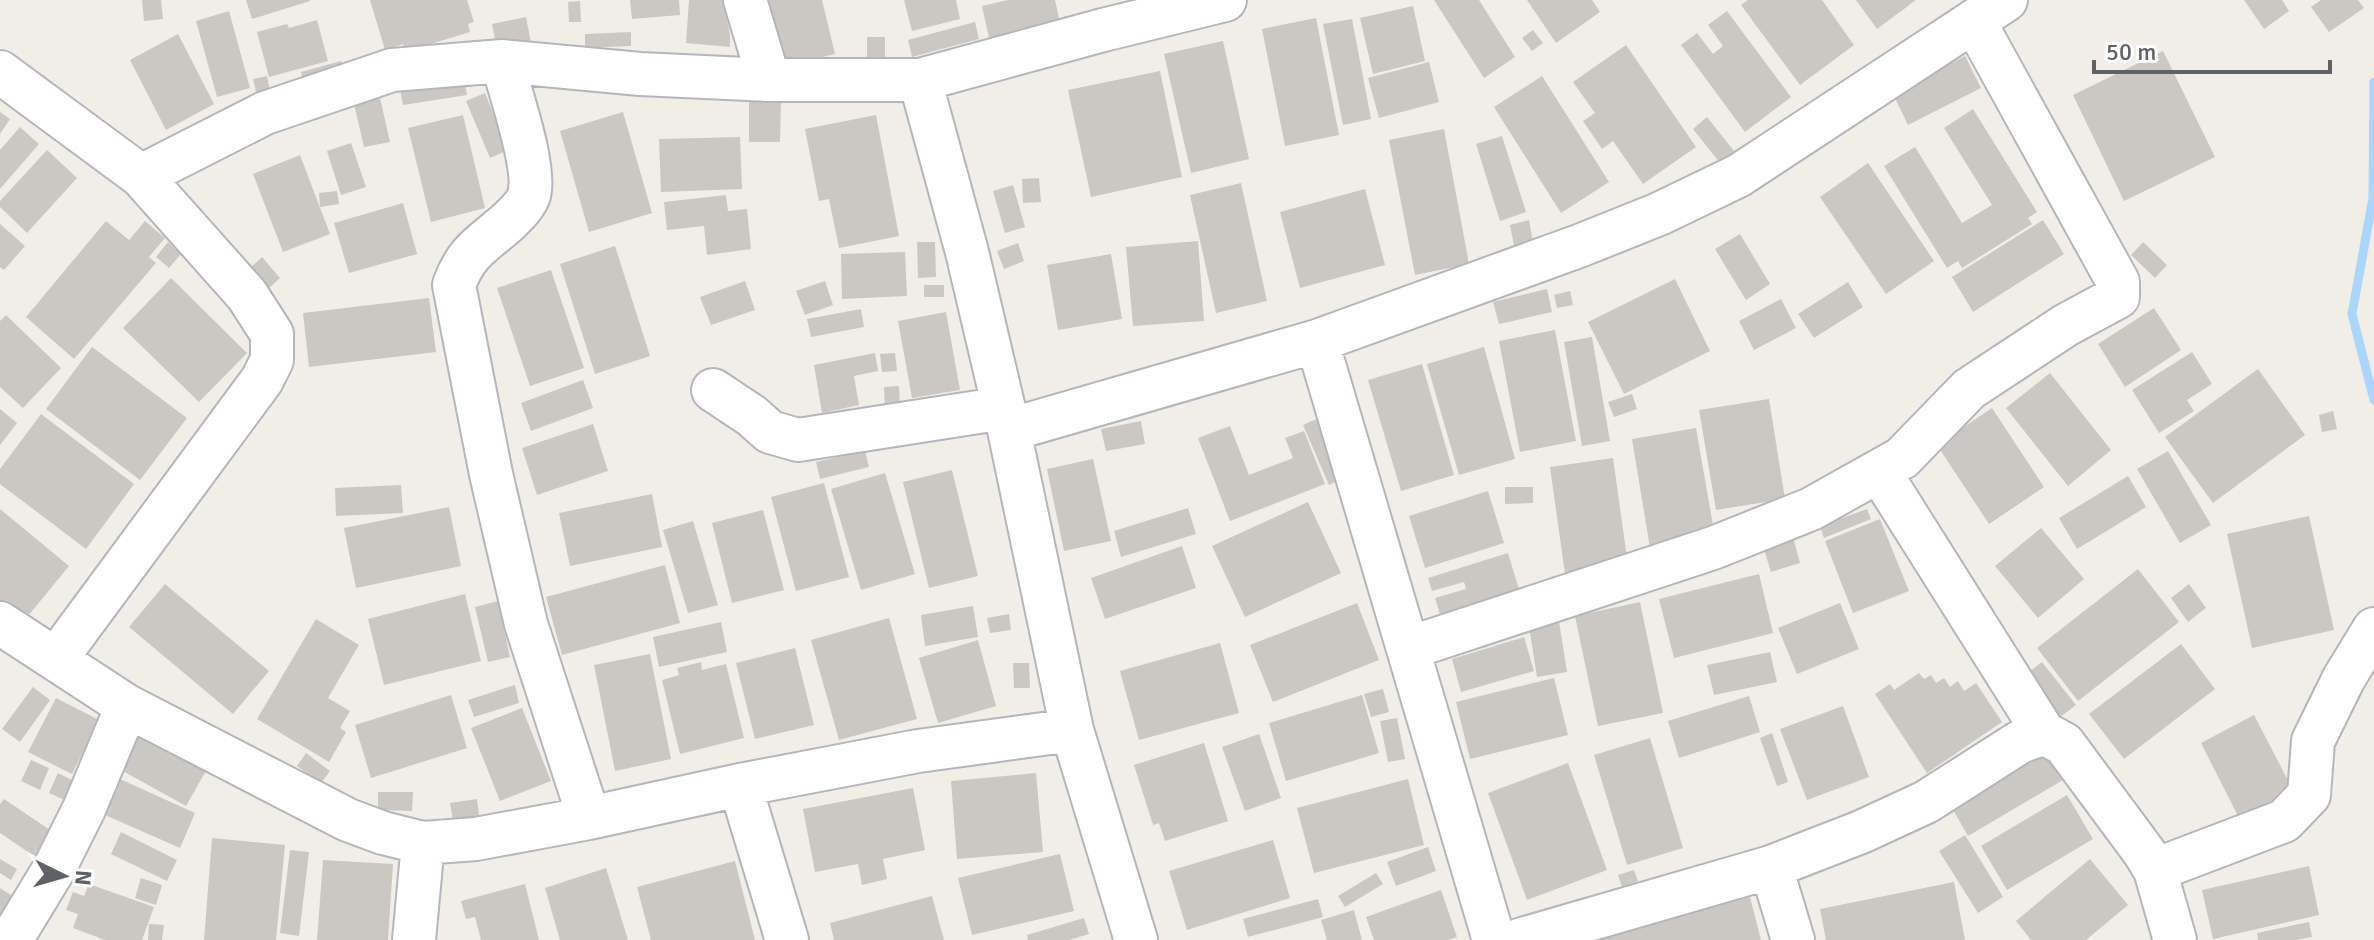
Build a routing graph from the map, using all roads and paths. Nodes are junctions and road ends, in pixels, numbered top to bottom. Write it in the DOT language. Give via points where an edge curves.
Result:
graph roads {
  1 [pos="745,0"];
  2 [pos="1225,0"];
  3 [pos="1990,11"];
  4 [pos="1098,15"];
  5 [pos="502,61"];
  6 [pos="0,72"];
  7 [pos="769,80"];
  8 [pos="920,80"];
  9 [pos="141,176"];
  10 [pos="1317,341"];
  11 [pos="713,390"];
  12 [pos="1006,419"];
  13 [pos="1879,471"];
  14 [pos="0,623"];
  15 [pos="2374,629"];
  16 [pos="1409,648"];
  17 [pos="56,659"];
  18 [pos="127,706"];
  19 [pos="1072,730"];
  20 [pos="2044,733"];
  21 [pos="740,785"];
  22 [pos="589,818"];
  23 [pos="423,843"];
  24 [pos="1771,867"];
  25 [pos="2155,870"];
  26 [pos="11,940"];
  27 [pos="414,940"];
  28 [pos="787,940"];
  29 [pos="1136,940"];
  30 [pos="1494,940"];
  31 [pos="1519,940"];
  32 [pos="1793,940"];
  33 [pos="2175,940"];
  1 -- 7 [label="street"];
  2 -- 4 [label="street"];
  3 -- 10 [label="street" via="1738,176 1579,246"];
  3 -- 13 [label="street" via="2118,282 2118,297 1969,389 1902,458"];
  4 -- 8 [label="street"];
  5 -- 7 [label="street"];
  5 -- 9 [label="street" via="392,70 265,113"];
  5 -- 22 [label="street" via="530,166 529,197 473,250 454,285 526,624"];
  6 -- 9 [label="street"];
  7 -- 8 [label="street"];
  8 -- 12 [label="street"];
  9 -- 17 [label="street" via="262,315 272,334 272,360"];
  10 -- 12 [label="street"];
  10 -- 16 [label="street"];
  11 -- 12 [label="street" via="770,432 798,440"];
  12 -- 19 [label="street"];
  13 -- 16 [label="street" via="1811,509 1713,548"];
  13 -- 20 [label="street"];
  14 -- 17 [label="street"];
  15 -- 25 [label="street" via="2313,741 2309,795 2284,821"];
  16 -- 30 [label="street"];
  17 -- 18 [label="street"];
  18 -- 23 [label="street" via="348,820"];
  18 -- 26 [label="street" via="84,809"];
  19 -- 21 [label="street" via="918,751"];
  19 -- 29 [label="street"];
  20 -- 24 [label="street" via="2020,742 1926,802"];
  20 -- 25 [label="street" via="2064,744"];
  21 -- 22 [label="street"];
  21 -- 28 [label="street"];
  22 -- 23 [label="street"];
  23 -- 27 [label="street"];
  24 -- 31 [label="street"];
  24 -- 32 [label="street"];
  25 -- 33 [label="street"];
}
